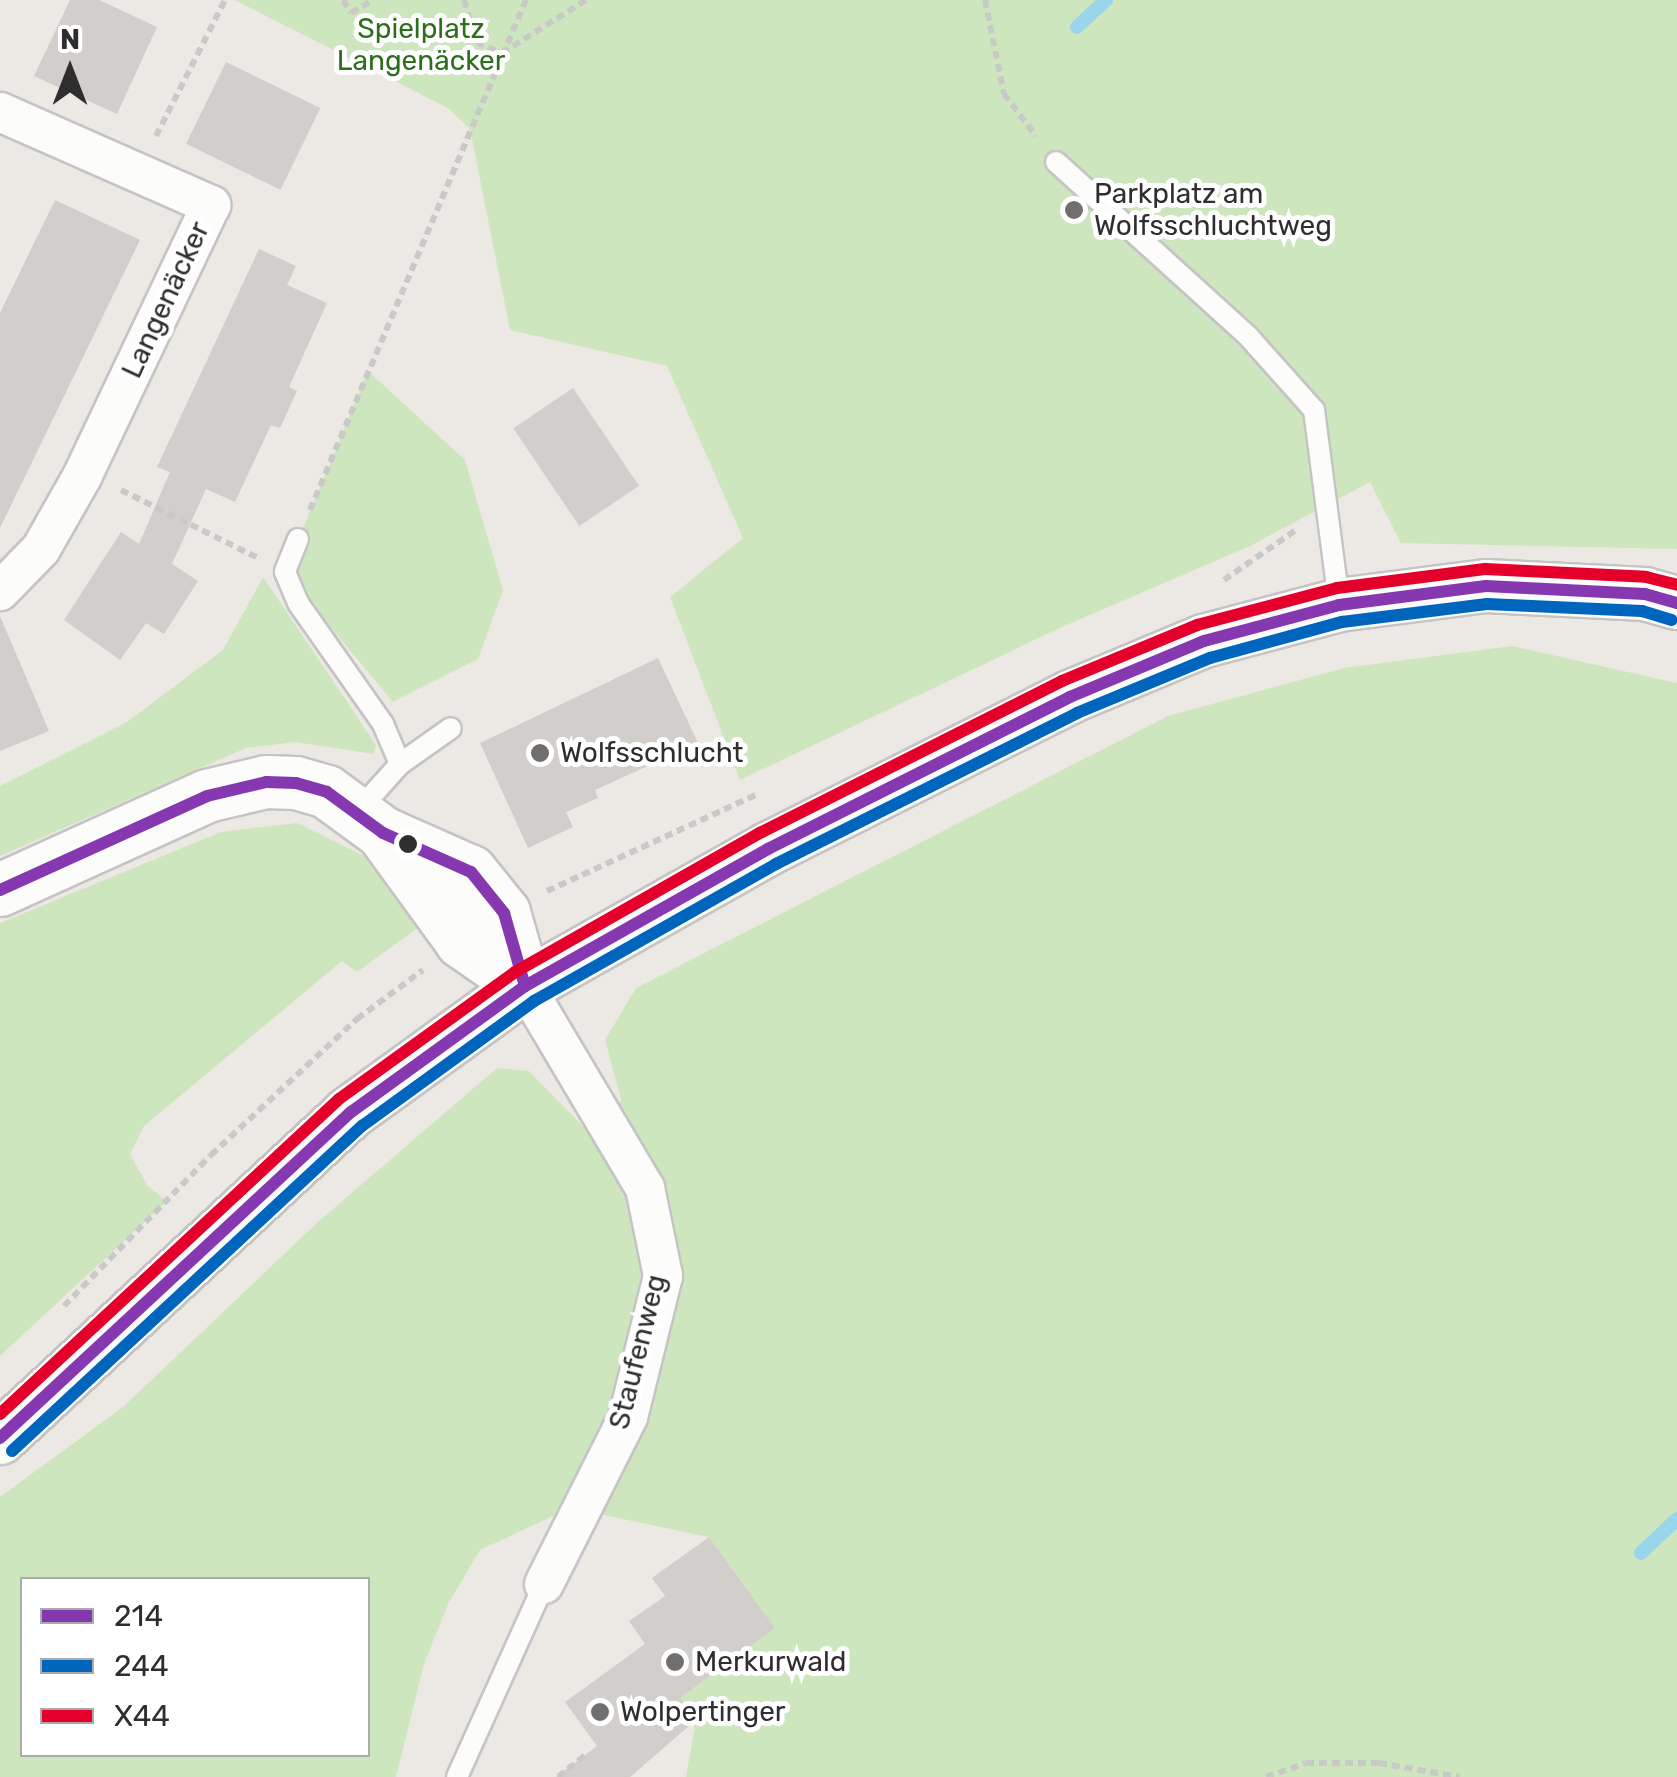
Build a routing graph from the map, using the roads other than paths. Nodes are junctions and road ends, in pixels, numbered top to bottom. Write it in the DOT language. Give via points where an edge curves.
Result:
graph roads {
  1 [pos="0,112"];
  2 [pos="1056,162"];
  3 [pos="298,539"];
  4 [pos="0,590"];
  5 [pos="1677,603"];
  6 [pos="1339,605"];
  7 [pos="452,728"];
  8 [pos="400,764"];
  9 [pos="370,823"];
  10 [pos="0,890"];
  11 [pos="526,986"];
  12 [pos="0,1438"];
  13 [pos="544,1584"];
  14 [pos="457,1777"];
  1 -- 4 [label="street, Langenäcker" via="212,205 83,475 41,549"];
  2 -- 6 [label="lane" via="1248,336 1314,410"];
  3 -- 8 [label="lane" via="285,572 298,603 383,724"];
  5 -- 6 [label="main road" via="1645,594 1486,586"];
  6 -- 11 [label="main road" via="1204,641 1070,697 768,850"];
  7 -- 8 [label="lane"];
  8 -- 9 [label="lane"];
  9 -- 10 [label="main road" via="327,792 296,783 235,788"];
  9 -- 11 [label="main road" via="462,942"];
  9 -- 11 [label="main road" via="471,872 504,913"];
  11 -- 12 [label="main road" via="351,1112"];
  11 -- 13 [label="street, Staufenweg" via="645,1188 663,1276 628,1417"];
  13 -- 14 [label="lane, Staufenweg"];
}
